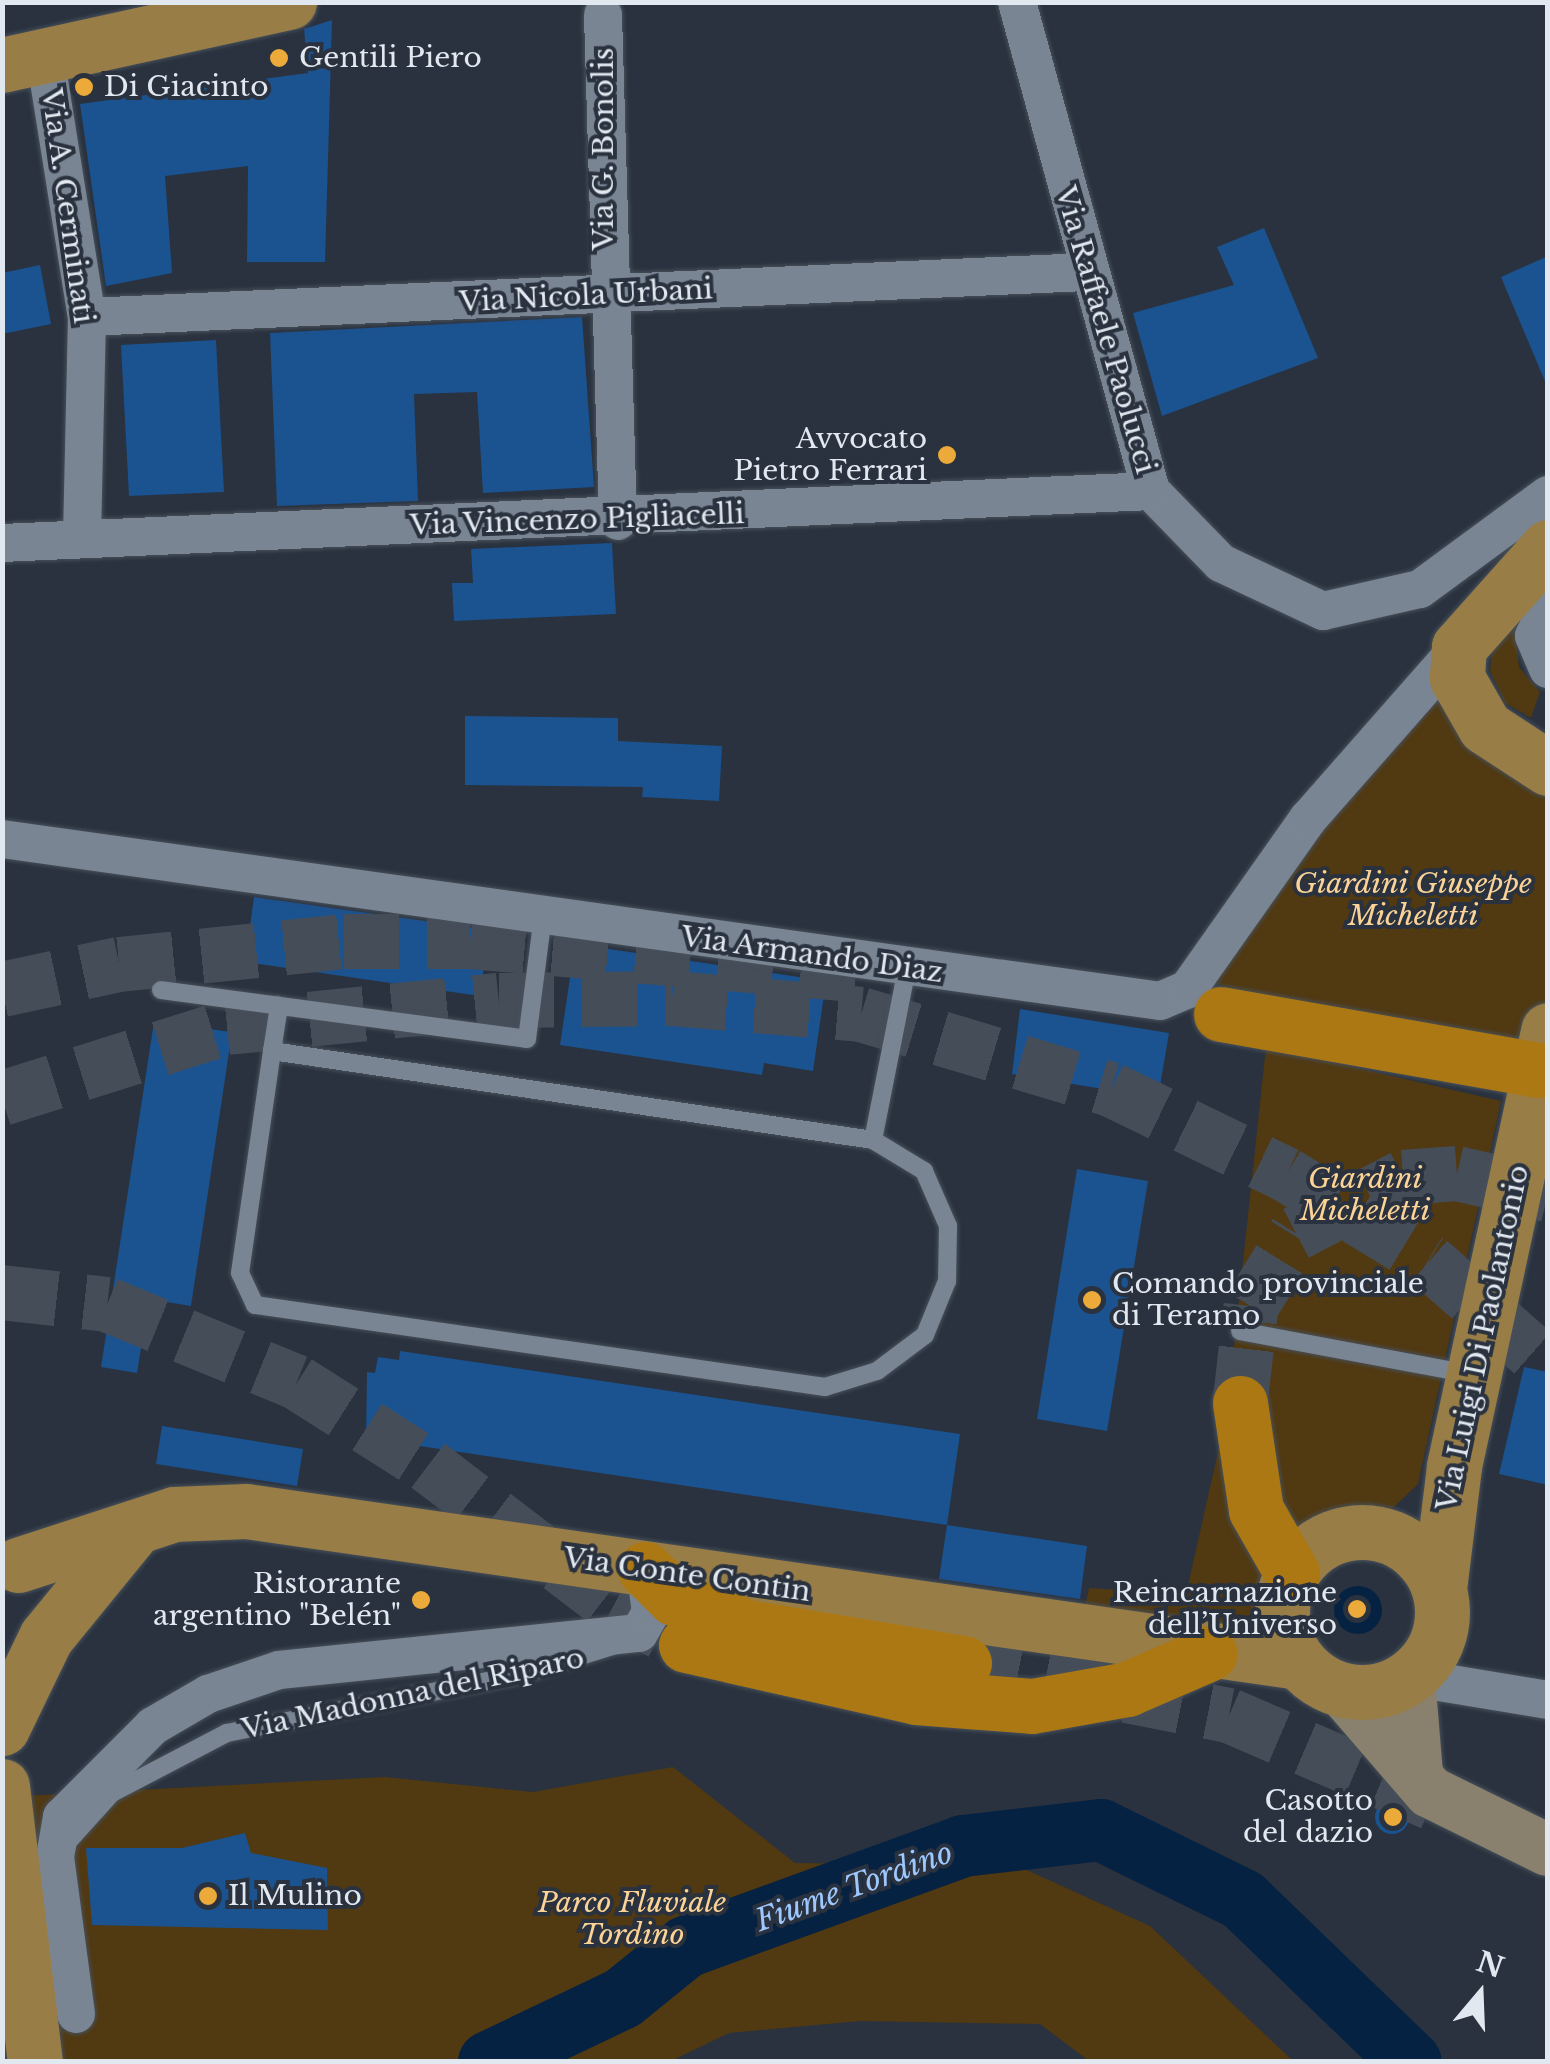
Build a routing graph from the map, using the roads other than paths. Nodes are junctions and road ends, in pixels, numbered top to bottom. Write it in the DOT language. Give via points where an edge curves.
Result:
graph roads {
  1 [pos="289,2"];
  2 [pos="1016,2"];
  3 [pos="602,16"];
  4 [pos="24,60"];
  5 [pos="1085,272"];
  6 [pos="604,295"];
  7 [pos="87,316"];
  8 [pos="1151,491"];
  9 [pos="1548,495"];
  10 [pos="618,521"];
  11 [pos="82,537"];
  12 [pos="2,542"];
  13 [pos="1548,547"];
  14 [pos="1548,606"];
  15 [pos="1459,648"];
  16 [pos="1548,669"];
  17 [pos="1548,768"];
  18 [pos="2,839"];
  19 [pos="543,916"];
  20 [pos="907,968"];
  21 [pos="161,990"];
  22 [pos="279,1006"];
  23 [pos="1221,1014"];
  24 [pos="1543,1050"];
  25 [pos="272,1051"];
  26 [pos="873,1140"];
  27 [pos="1240,1331"];
  28 [pos="1475,1375"];
  29 [pos="1240,1403"];
  30 [pos="1454,1466"];
  31 [pos="144,1521"];
  32 [pos="1374,1532"];
  33 [pos="8,1567"];
  34 [pos="645,1568"];
  35 [pos="1439,1589"];
  36 [pos="36,1632"];
  37 [pos="1304,1634"];
  38 [pos="686,1644"];
  39 [pos="1220,1654"];
  40 [pos="964,1662"];
  41 [pos="1433,1681"];
  42 [pos="1548,1700"];
  43 [pos="2,1728"];
  44 [pos="1417,1774"];
  45 [pos="2,1786"];
  46 [pos="1548,1850"];
  47 [pos="76,2014"];
  48 [pos="36,2062"];
  1 -- 4 [label="main road"];
  2 -- 5 [label="street, Via Raffaele Paolucci"];
  3 -- 6 [label="street, Via G. Bonolis"];
  4 -- 7 [label="street, Via A. Cerminati"];
  5 -- 6 [label="street, Via Nicola Urbani"];
  5 -- 8 [label="street, Via Raffaele Paolucci"];
  6 -- 7 [label="street, Via Nicola Urbani"];
  6 -- 10 [label="street, Via G. Bonolis"];
  7 -- 11 [label="street, Via A. Cerminati"];
  8 -- 9 [label="street, Via Raffaele Paolucci" via="1221,563 1323,611 1420,590"];
  8 -- 10 [label="street, Via Vincenzo Pigliacelli"];
  10 -- 11 [label="street, Via Vincenzo Pigliacelli"];
  11 -- 12 [label="street, Via Vincenzo Pigliacelli"];
  13 -- 15 [label="main road"];
  14 -- 16 [label="street" via="1534,636"];
  15 -- 17 [label="main road" via="1464,702 1510,751"];
  15 -- 20 [label="street, Via Armando Diaz" via="1308,819 1175,997 1120,998"];
  18 -- 19 [label="street, Via Armando Diaz"];
  19 -- 20 [label="street, Via Armando Diaz"];
  19 -- 22 [label="lane" via="526,1039"];
  20 -- 26 [label="lane"];
  21 -- 22 [label="lane"];
  22 -- 25 [label="lane"];
  23 -- 24 [label="highway"];
  24 -- 28 [label="main road, Via Luigi Di Paolantonio"];
  25 -- 26 [label="lane"];
  25 -- 26 [label="lane" via="240,1274 256,1305 275,1308 825,1387 877,1370 925,1335 947,1281 948,1226 924,1171"];
  27 -- 28 [label="lane"];
  28 -- 30 [label="main road, Via Luigi Di Paolantonio"];
  29 -- 37 [label="highway" via="1256,1510"];
  30 -- 32 [label="main road" via="1396,1524"];
  30 -- 35 [label="main road, Via Luigi Di Paolantonio"];
  31 -- 33 [label="main road, Via Conte Contin"];
  31 -- 34 [label="main road, Via Conte Contin" via="246,1512"];
  31 -- 36 [label="main road"];
  32 -- 35 [label="main road" via="1421,1557"];
  32 -- 37 [label="main road" via="1326,1540"];
  33 -- 36 [label="main road" via="41,1569 58,1586"];
  34 -- 39 [label="main road, Via Conte Contin"];
  34 -- 40 [label="highway" via="674,1598 732,1623"];
  34 -- 47 [label="street, Via Madonna del Riparo" via="627,1635 350,1656 208,1694 86,1784 62,1818 55,1857"];
  35 -- 41 [label="main road"];
  36 -- 43 [label="main road"];
  37 -- 39 [label="main road, Via Conte Contin"];
  37 -- 41 [label="main road" via="1376,1691"];
  37 -- 44 [label="main road"];
  38 -- 39 [label="highway" via="916,1697 1032,1706 1127,1689"];
  41 -- 42 [label="street"];
  41 -- 44 [label="main road"];
  44 -- 46 [label="main road" via="1480,1823"];
  45 -- 48 [label="main road"];
}
